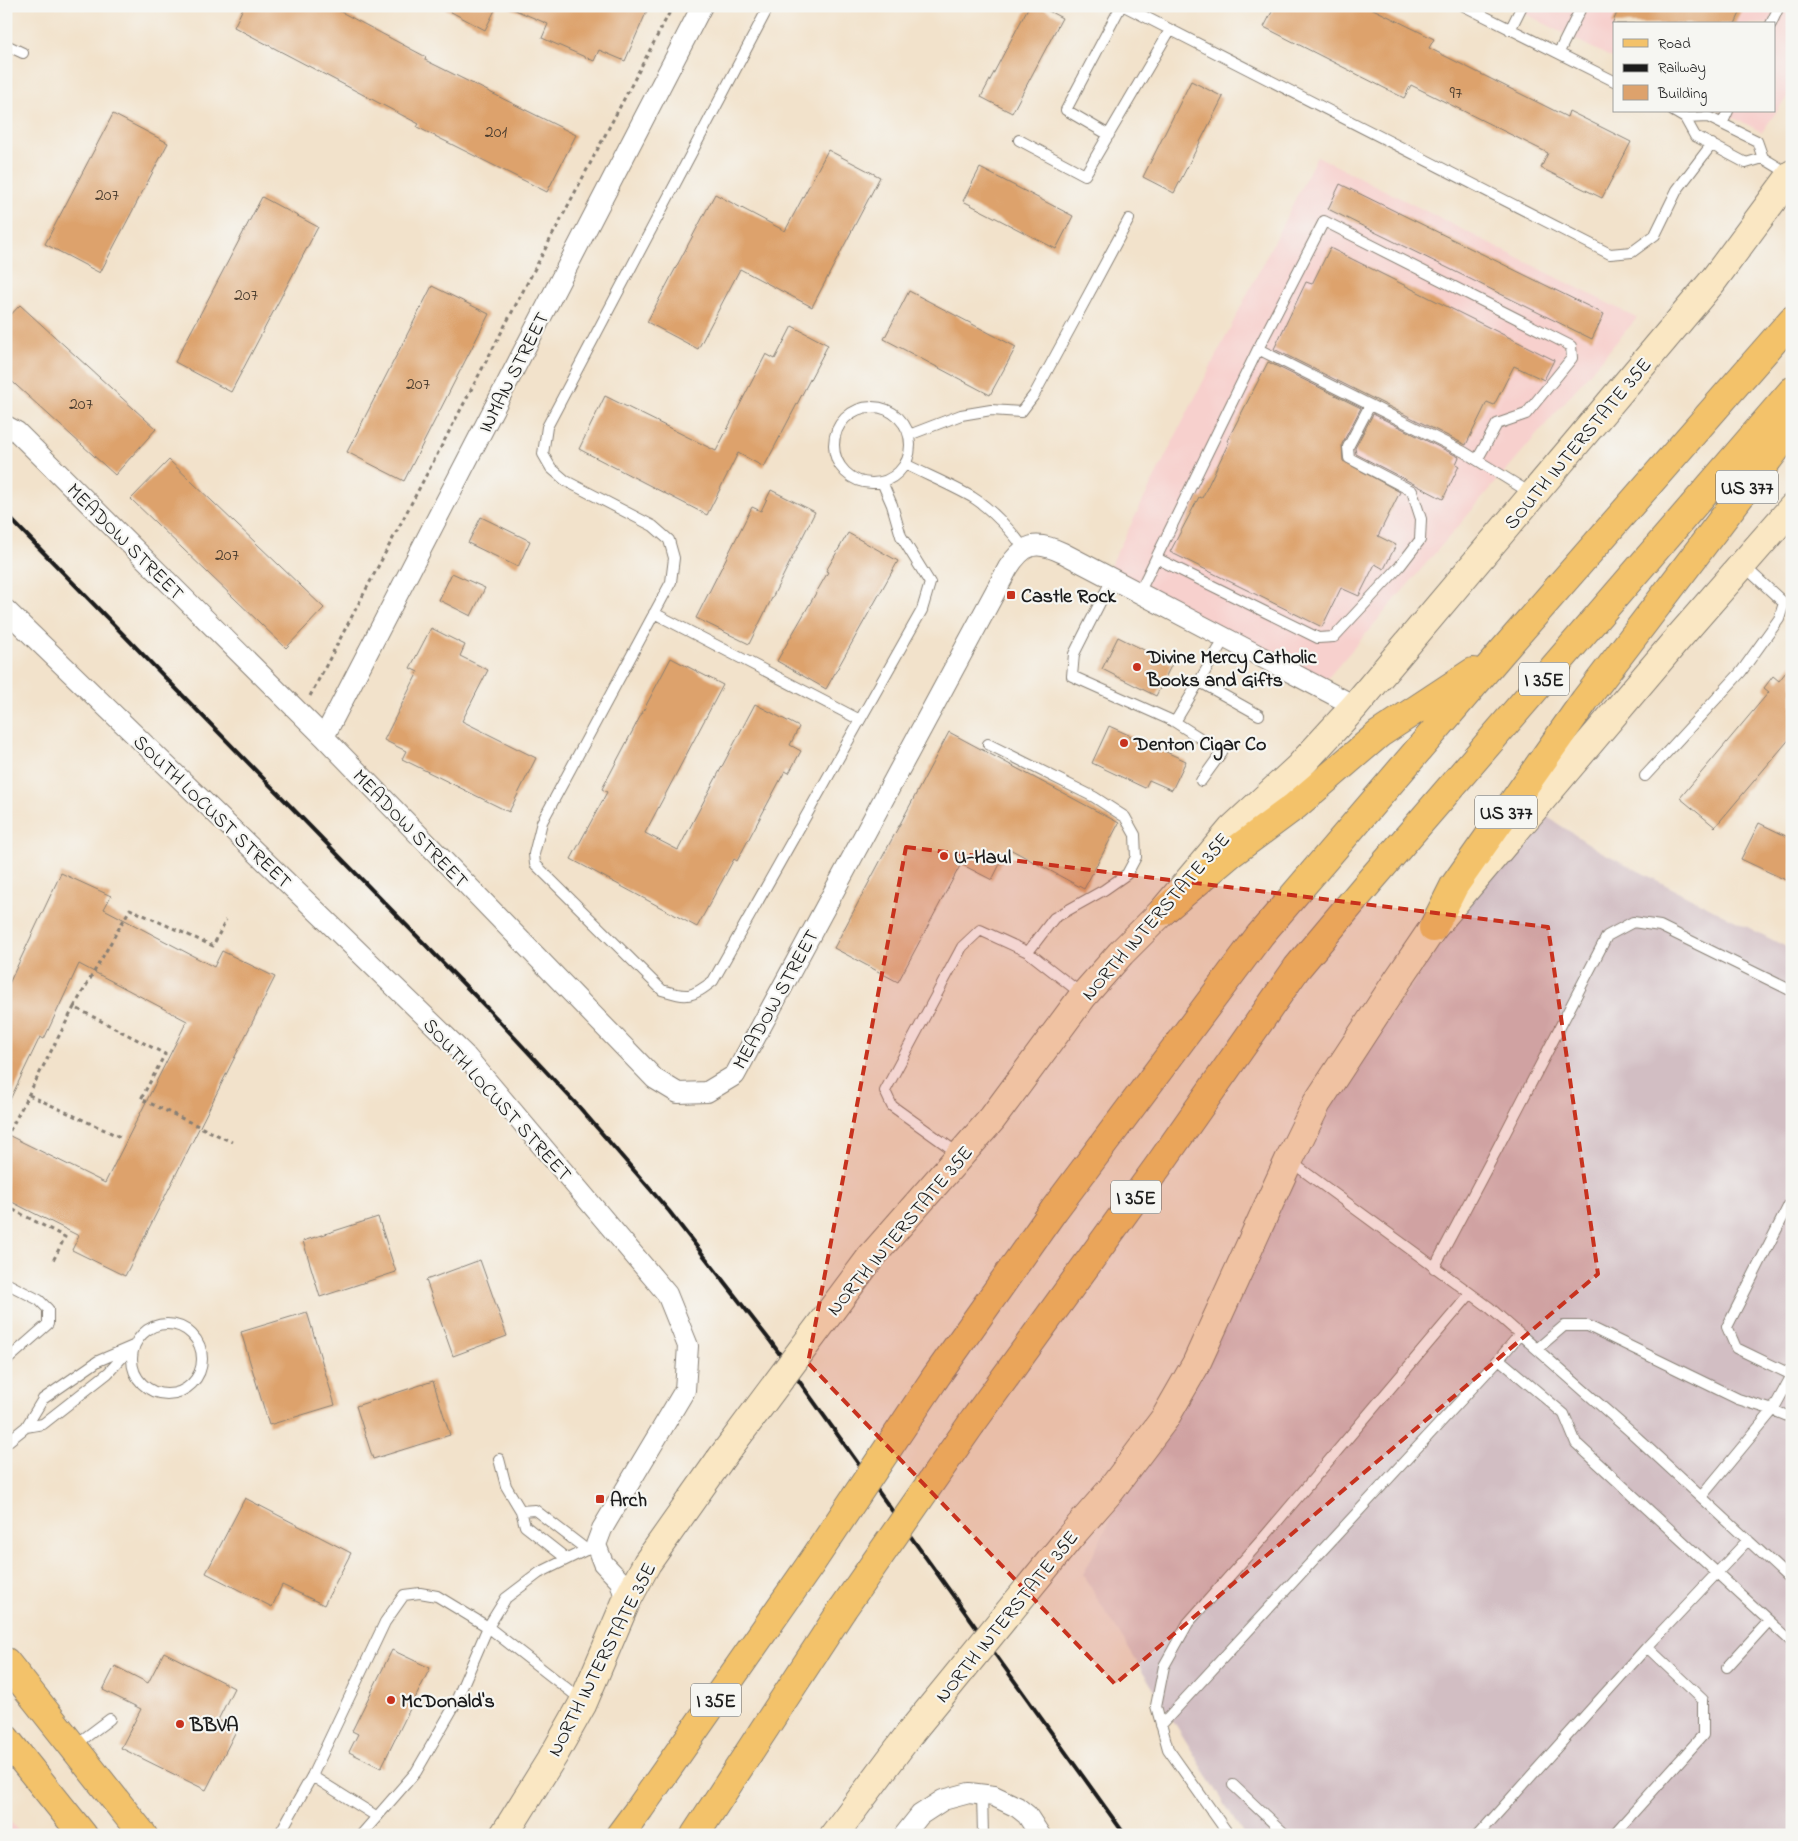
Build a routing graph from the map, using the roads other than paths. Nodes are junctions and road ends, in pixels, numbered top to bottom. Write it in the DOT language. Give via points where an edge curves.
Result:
graph roads {
  1 [pos="702,6"];
  2 [pos="769,6"];
  3 [pos="1122,6"];
  4 [pos="1464,6"];
  5 [pos="1522,6"];
  6 [pos="1582,6"];
  7 [pos="1774,6"];
  8 [pos="1771,22"];
  9 [pos="1170,30"];
  10 [pos="1510,30"];
  11 [pos="6,45"];
  12 [pos="23,52"];
  13 [pos="1559,52"];
  14 [pos="1613,80"];
  15 [pos="1675,112"];
  16 [pos="1728,112"];
  17 [pos="1685,118"];
  18 [pos="1722,124"];
  19 [pos="1109,135"];
  20 [pos="1019,140"];
  21 [pos="1712,144"];
  22 [pos="1764,158"];
  23 [pos="1792,175"];
  24 [pos="1129,219"];
  25 [pos="1792,320"];
  26 [pos="1258,349"];
  27 [pos="1792,391"];
  28 [pos="1370,405"];
  29 [pos="6,426"];
  30 [pos="1792,428"];
  31 [pos="909,435"];
  32 [pos="1477,460"];
  33 [pos="905,464"];
  34 [pos="882,482"];
  35 [pos="1533,495"];
  36 [pos="1792,508"];
  37 [pos="1025,550"];
  38 [pos="1156,558"];
  39 [pos="1742,564"];
  40 [pos="1112,579"];
  41 [pos="1139,593"];
  42 [pos="1788,606"];
  43 [pos="6,610"];
  44 [pos="654,613"];
  45 [pos="1225,638"];
  46 [pos="1501,653"];
  47 [pos="1200,682"];
  48 [pos="1355,706"];
  49 [pos="1259,714"];
  50 [pos="860,720"];
  51 [pos="1175,722"];
  52 [pos="324,737"];
  53 [pos="988,744"];
  54 [pos="1646,776"];
  55 [pos="1201,781"];
  56 [pos="1163,910"];
  57 [pos="1426,939"];
  58 [pos="1028,952"];
  59 [pos="1792,991"];
  60 [pos="1083,996"];
  61 [pos="958,1159"];
  62 [pos="1289,1160"];
  63 [pos="1792,1199"];
  64 [pos="1434,1268"];
  65 [pos="6,1283"];
  66 [pos="1470,1294"];
  67 [pos="1520,1334"];
  68 [pos="133,1346"];
  69 [pos="1537,1349"];
  70 [pos="1498,1359"];
  71 [pos="6,1361"];
  72 [pos="1792,1375"];
  73 [pos="1773,1410"];
  74 [pos="1792,1418"];
  75 [pos="26,1427"];
  76 [pos="6,1442"];
  77 [pos="499,1459"];
  78 [pos="1701,1497"];
  79 [pos="521,1510"];
  80 [pos="1748,1540"];
  81 [pos="592,1547"];
  82 [pos="567,1559"];
  83 [pos="1717,1572"];
  84 [pos="1792,1581"];
  85 [pos="626,1602"];
  86 [pos="1769,1621"];
  87 [pos="488,1628"];
  88 [pos="1792,1642"];
  89 [pos="1648,1647"];
  90 [pos="6,1662"];
  91 [pos="1727,1667"];
  92 [pos="582,1705"];
  93 [pos="110,1719"];
  94 [pos="1162,1725"];
  95 [pos="6,1739"];
  96 [pos="73,1747"];
  97 [pos="312,1776"];
  98 [pos="1232,1785"];
  99 [pos="982,1794"];
  100 [pos="376,1816"];
  101 [pos="78,1833"];
  102 [pos="142,1835"];
  103 [pos="279,1835"];
  104 [pos="361,1835"];
  105 [pos="504,1835"];
  106 [pos="620,1835"];
  107 [pos="695,1835"];
  108 [pos="834,1835"];
  109 [pos="904,1835"];
  110 [pos="983,1835"];
  111 [pos="1040,1835"];
  112 [pos="1229,1835"];
  113 [pos="1286,1835"];
  114 [pos="1478,1835"];
  115 [pos="1613,1835"];
  1 -- 52 [label="street, INMAN STREET"];
  2 -- 44 [label="lane" via="548,427 543,454 551,468 566,482 653,526 669,540 674,558 671,582"];
  3 -- 9 [label="lane"];
  3 -- 19 [label="lane" via="1066,110"];
  4 -- 10 [label="lane"];
  5 -- 10 [label="lane"];
  6 -- 13 [label="lane"];
  7 -- 8 [label="lane" via="1776,12"];
  9 -- 19 [label="lane"];
  9 -- 21 [label="lane" via="1610,254 1632,252 1654,235 1677,190"];
  10 -- 13 [label="lane"];
  11 -- 12 [label="lane"];
  13 -- 14 [label="lane"];
  15 -- 17 [label="lane"];
  16 -- 18 [label="lane"];
  17 -- 18 [label="lane" via="1708,117"];
  17 -- 21 [label="lane" via="1695,136"];
  18 -- 22 [label="lane" via="1757,142"];
  19 -- 20 [label="lane" via="1085,175"];
  21 -- 22 [label="lane" via="1746,162"];
  22 -- 23 [label="lane"];
  23 -- 35 [label="main road, SOUTH INTERSTATE 35E" via="1712,282"];
  24 -- 31 [label="lane" via="1048,370 1021,412 991,410 961,415"];
  25 -- 46 [label="main road, I 35E"];
  26 -- 28 [label="lane"];
  26 -- 32 [label="lane" via="1324,222 1572,346 1572,358 1526,414 1497,424"];
  26 -- 38 [label="lane"];
  27 -- 107 [label="main road, I 35E, bridge" via="1298,968 972,1423 842,1610"];
  28 -- 32 [label="lane"];
  28 -- 38 [label="lane" via="1348,447 1348,458 1412,491 1422,519 1420,540 1334,637 1318,638"];
  29 -- 52 [label="street, MEADOW STREET" via="16,432"];
  30 -- 57 [label="main road, US 377" via="1585,700 1454,886"];
  31 -- 33 [label="lane" via="910,450"];
  31 -- 34 [label="lane" via="903,422 878,407 863,408 849,414 840,426 834,440 842,468 853,478"];
  32 -- 35 [label="lane"];
  33 -- 34 [label="lane"];
  33 -- 37 [label="lane" via="974,498 1017,537"];
  34 -- 50 [label="lane" via="901,536 930,583 922,610"];
  35 -- 48 [label="main road, SOUTH INTERSTATE 35E"];
  36 -- 39 [label="main road"];
  37 -- 40 [label="street" via="1033,545 1046,545"];
  37 -- 52 [label="street, MEADOW STREET" via="1008,568 735,1075 707,1092 678,1093 655,1079"];
  38 -- 41 [label="lane"];
  39 -- 42 [label="lane"];
  39 -- 57 [label="main road"];
  40 -- 41 [label="street"];
  40 -- 51 [label="lane" via="1074,654 1072,676"];
  41 -- 45 [label="street"];
  42 -- 54 [label="lane" via="1741,672"];
  43 -- 81 [label="street, SOUTH LOCUST STREET" via="465,1055 667,1294 688,1346 685,1390"];
  44 -- 50 [label="lane"];
  44 -- 50 [label="lane" via="542,822 534,854 535,864 662,990 680,996 697,993 712,981"];
  45 -- 47 [label="lane"];
  45 -- 48 [label="street"];
  46 -- 56 [label="main road" via="1379,734 1295,806"];
  46 -- 106 [label="main road, I 35E, bridge" via="1260,936 1054,1210"];
  47 -- 49 [label="lane"];
  47 -- 51 [label="lane"];
  48 -- 56 [label="main road, NORTH INTERSTATE 35E" via="1299,767 1232,829"];
  51 -- 55 [label="lane" via="1222,752"];
  53 -- 58 [label="lane" via="1094,797 1125,817 1135,835 1136,857 1127,874 1054,918"];
  56 -- 60 [label="main road, NORTH INTERSTATE 35E"];
  57 -- 62 [label="main road, NORTH INTERSTATE 35E" via="1318,1103"];
  58 -- 60 [label="lane"];
  58 -- 61 [label="lane" via="980,930 962,947 885,1090 892,1106 952,1149"];
  59 -- 64 [label="lane" via="1660,926 1633,922 1607,936"];
  60 -- 61 [label="main road, NORTH INTERSTATE 35E" via="992,1119"];
  61 -- 85 [label="main road, NORTH INTERSTATE 35E, bridge" via="871,1257 719,1461 647,1563"];
  62 -- 64 [label="lane"];
  62 -- 108 [label="main road, NORTH INTERSTATE 35E, bridge" via="1196,1364 1165,1418 1111,1490 911,1732"];
  63 -- 72 [label="lane" via="1727,1327 1736,1348"];
  64 -- 66 [label="lane"];
  65 -- 71 [label="lane" via="39,1300 48,1309 48,1324"];
  66 -- 67 [label="lane"];
  66 -- 94 [label="lane" via="1188,1623 1164,1666 1156,1706"];
  67 -- 69 [label="lane"];
  67 -- 70 [label="lane"];
  68 -- 68 [label="lane" via="149,1328 159,1324 179,1325 188,1330 200,1348 200,1371 194,1381 181,1391 165,1395 154,1392 136,1378 132,1368"];
  68 -- 75 [label="lane" via="108,1373 43,1424"];
  68 -- 75 [label="lane" via="98,1361 43,1399"];
  69 -- 73 [label="lane" via="1564,1326 1588,1326 1738,1399"];
  69 -- 78 [label="lane"];
  70 -- 83 [label="lane" via="1564,1414 1576,1443"];
  70 -- 94 [label="lane"];
  72 -- 73 [label="lane"];
  73 -- 74 [label="lane"];
  73 -- 78 [label="lane"];
  75 -- 76 [label="lane"];
  77 -- 79 [label="lane" via="506,1486"];
  78 -- 80 [label="lane"];
  79 -- 81 [label="lane" via="535,1510"];
  79 -- 82 [label="lane" via="525,1526"];
  80 -- 83 [label="lane"];
  80 -- 84 [label="lane"];
  81 -- 82 [label="lane"];
  81 -- 85 [label="street" via="620,1581"];
  82 -- 87 [label="lane" via="539,1573 506,1598"];
  83 -- 86 [label="lane"];
  83 -- 89 [label="lane"];
  85 -- 92 [label="main road, NORTH INTERSTATE 35E"];
  86 -- 88 [label="lane"];
  86 -- 91 [label="lane"];
  87 -- 92 [label="lane" via="574,1694"];
  87 -- 97 [label="lane" via="437,1596 404,1595 385,1622"];
  87 -- 100 [label="lane" via="453,1708 416,1772"];
  89 -- 114 [label="lane"];
  89 -- 115 [label="lane" via="1703,1700 1704,1736"];
  90 -- 96 [label="main road"];
  92 -- 105 [label="main road, NORTH INTERSTATE 35E"];
  93 -- 96 [label="lane"];
  94 -- 112 [label="lane" via="1168,1749"];
  95 -- 101 [label="main road"];
  96 -- 102 [label="main road"];
  97 -- 100 [label="lane"];
  97 -- 103 [label="lane"];
  98 -- 113 [label="lane"];
  99 -- 109 [label="street" via="969,1793 943,1800 920,1815"];
  99 -- 110 [label="lane"];
  99 -- 111 [label="street" via="1017,1807"];
  100 -- 104 [label="lane"];
}
